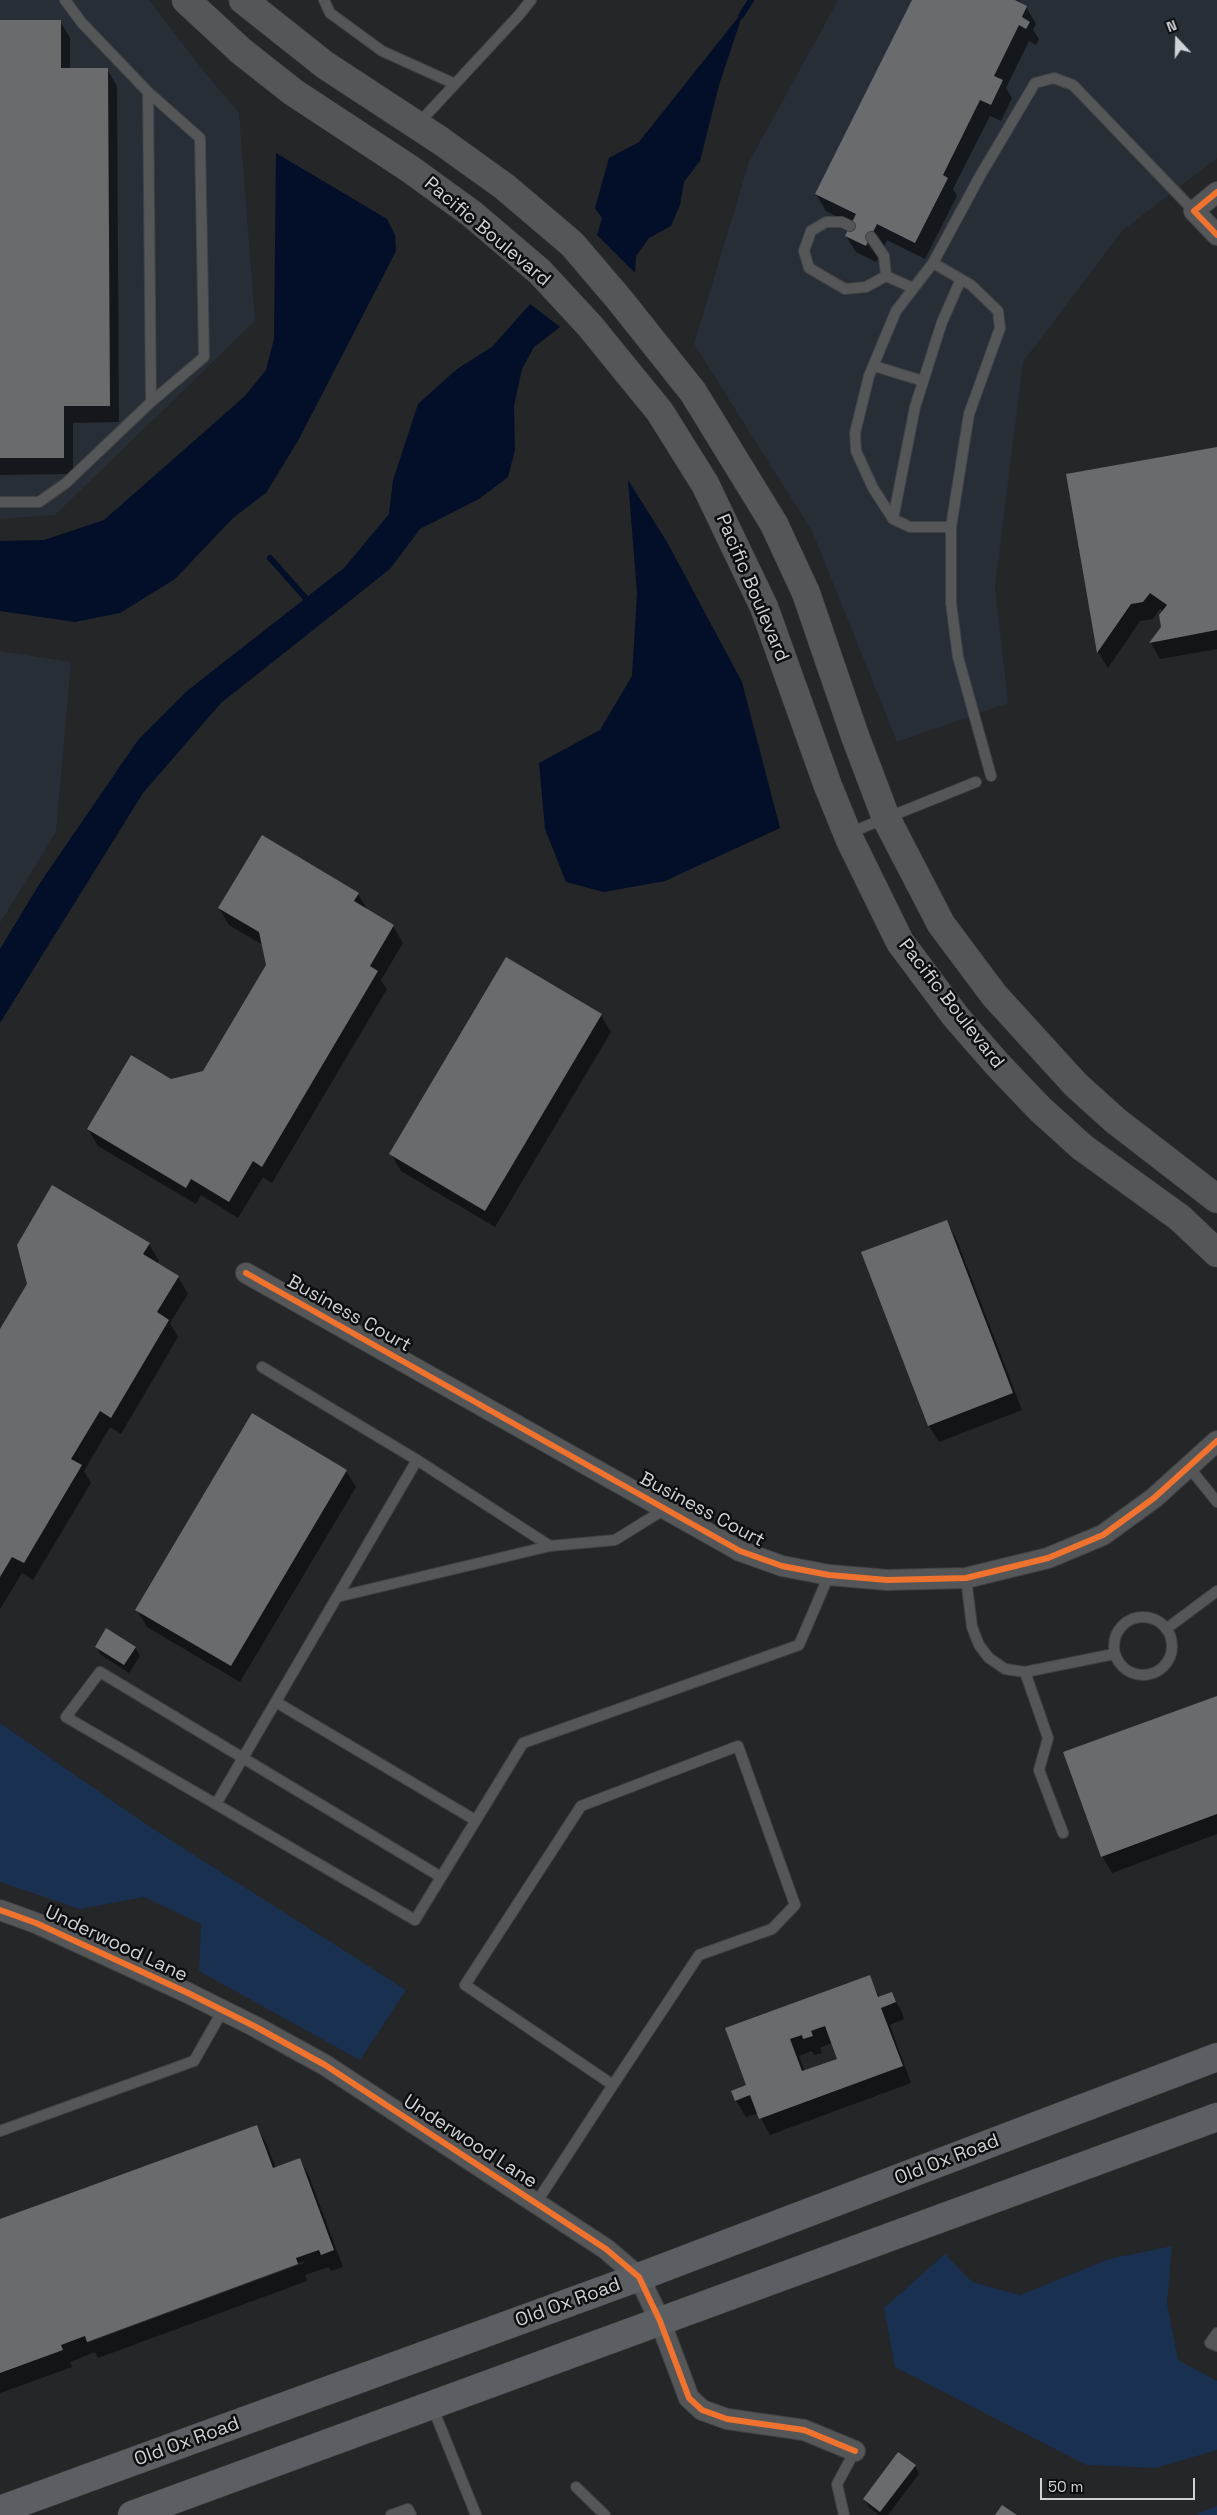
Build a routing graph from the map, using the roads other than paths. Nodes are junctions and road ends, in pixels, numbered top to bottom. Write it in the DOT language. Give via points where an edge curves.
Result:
graph roads {
  1 [pos="65,0"];
  2 [pos="186,0"];
  3 [pos="243,0"];
  4 [pos="324,0"];
  5 [pos="531,0"];
  6 [pos="455,84"];
  7 [pos="148,92"];
  8 [pos="416,125"];
  9 [pos="1217,192"];
  10 [pos="1194,211"];
  11 [pos="850,226"];
  12 [pos="1217,235"];
  13 [pos="871,237"];
  14 [pos="933,263"];
  15 [pos="886,276"];
  16 [pos="961,279"];
  17 [pos="913,288"];
  18 [pos="874,366"];
  19 [pos="923,381"];
  20 [pos="151,402"];
  21 [pos="0,502"];
  22 [pos="893,519"];
  23 [pos="951,527"];
  24 [pos="991,776"];
  25 [pos="976,782"];
  26 [pos="886,818"];
  27 [pos="848,834"];
  28 [pos="1217,1199"];
  29 [pos="1217,1253"];
  30 [pos="246,1273"];
  31 [pos="262,1367"];
  32 [pos="1217,1441"];
  33 [pos="418,1460"];
  34 [pos="1188,1466"];
  35 [pos="1217,1502"];
  36 [pos="665,1509"];
  37 [pos="550,1546"];
  38 [pos="829,1575"];
  39 [pos="966,1578"];
  40 [pos="1217,1591"];
  41 [pos="337,1597"];
  42 [pos="1166,1629"];
  43 [pos="1114,1654"];
  44 [pos="1025,1672"];
  45 [pos="276,1702"];
  46 [pos="243,1757"];
  47 [pos="216,1804"];
  48 [pos="475,1820"];
  49 [pos="1063,1833"];
  50 [pos="442,1877"];
  51 [pos="0,1910"];
  52 [pos="223,2010"];
  53 [pos="1217,2057"];
  54 [pos="613,2085"];
  55 [pos="1217,2117"];
  56 [pos="0,2131"];
  57 [pos="536,2203"];
  58 [pos="639,2277"];
  59 [pos="660,2321"];
  60 [pos="1217,2333"];
  61 [pos="1217,2346"];
  62 [pos="432,2406"];
  63 [pos="855,2451"];
  64 [pos="576,2487"];
  65 [pos="0,2510"];
  66 [pos="132,2515"];
  67 [pos="391,2515"];
  68 [pos="411,2515"];
  69 [pos="476,2515"];
  70 [pos="605,2515"];
  71 [pos="844,2515"];
  1 -- 7 [label="lane" via="82,23"];
  2 -- 27 [label="main road, Pacific Boulevard" via="241,51 293,92 472,214 540,272 590,326 660,412 705,484 764,607"];
  3 -- 8 [label="main road" via="325,64"];
  4 -- 6 [label="lane" via="330,13 382,51"];
  5 -- 6 [label="lane"];
  6 -- 8 [label="lane"];
  7 -- 20 [label="lane"];
  7 -- 20 [label="lane" via="200,138 204,357"];
  8 -- 26 [label="main road" via="504,187 572,244 693,392 774,524 806,594"];
  9 -- 10 [label="street"];
  10 -- 12 [label="street"];
  10 -- 14 [label="lane" via="1073,85 1054,78 1035,83"];
  11 -- 15 [label="lane" via="842,222 826,222 811,230 804,251 809,268 846,289 866,287"];
  13 -- 15 [label="lane" via="884,256"];
  14 -- 16 [label="lane"];
  14 -- 17 [label="lane"];
  15 -- 17 [label="lane"];
  16 -- 19 [label="lane" via="942,322"];
  16 -- 23 [label="lane" via="998,311 1000,328 969,414"];
  17 -- 18 [label="lane" via="896,311"];
  18 -- 19 [label="lane"];
  18 -- 22 [label="lane" via="855,433 856,451 873,488"];
  19 -- 22 [label="lane"];
  20 -- 21 [label="lane" via="66,483 39,502"];
  22 -- 23 [label="lane" via="910,527"];
  23 -- 24 [label="lane" via="951,603 958,657"];
  25 -- 26 [label="lane"];
  26 -- 27 [label="lane"];
  26 -- 28 [label="main road" via="941,924 1023,1029 1076,1085 1116,1121"];
  27 -- 29 [label="main road, Pacific Boulevard" via="861,867 900,942 956,1017 998,1065 1082,1147 1180,1218"];
  30 -- 36 [label="street, Business Court"];
  31 -- 33 [label="lane"];
  32 -- 34 [label="street, Business Court"];
  33 -- 37 [label="lane"];
  33 -- 41 [label="lane"];
  34 -- 35 [label="lane"];
  34 -- 39 [label="street, Business Court" via="1154,1498 1103,1535 1048,1558"];
  36 -- 37 [label="lane" via="615,1540"];
  36 -- 38 [label="street, Business Court" via="740,1551 782,1566"];
  37 -- 41 [label="lane"];
  38 -- 39 [label="street, Business Court" via="886,1580"];
  38 -- 48 [label="lane" via="799,1645 523,1742"];
  39 -- 44 [label="lane" via="972,1627 978,1645 989,1658 1005,1668"];
  40 -- 42 [label="lane"];
  41 -- 45 [label="lane"];
  42 -- 43 [label="lane" via="1152,1618 1134,1618 1125,1622 1114,1640"];
  42 -- 43 [label="lane" via="1172,1645 1170,1657 1153,1673 1137,1675 1127,1671"];
  43 -- 44 [label="lane"];
  44 -- 49 [label="lane" via="1048,1738 1039,1770"];
  45 -- 46 [label="lane"];
  45 -- 48 [label="lane"];
  46 -- 47 [label="lane"];
  46 -- 47 [label="lane" via="100,1672 66,1717"];
  46 -- 50 [label="lane"];
  47 -- 50 [label="lane" via="415,1920"];
  48 -- 50 [label="lane"];
  51 -- 52 [label="street, Underwood Lane" via="36,1923"];
  52 -- 56 [label="lane" via="194,2061"];
  52 -- 57 [label="street, Underwood Lane" via="325,2065"];
  53 -- 58 [label="main road, Old Ox Road"];
  54 -- 54 [label="lane" via="465,1985 581,1806 738,1746 796,1905 772,1929 699,1955"];
  54 -- 57 [label="lane"];
  55 -- 59 [label="main road"];
  57 -- 58 [label="street, Underwood Lane" via="606,2249"];
  58 -- 59 [label="street, Underwood Lane"];
  58 -- 65 [label="main road, Old Ox Road"];
  59 -- 62 [label="main road"];
  59 -- 63 [label="street, Underwood Lane" via="689,2398 702,2410 727,2419 804,2430"];
  60 -- 61 [label="lane" via="1210,2343"];
  62 -- 66 [label="main road"];
  62 -- 69 [label="lane"];
  63 -- 71 [label="lane" via="837,2484"];
  64 -- 70 [label="lane"];
  67 -- 68 [label="lane" via="408,2509"];
}
